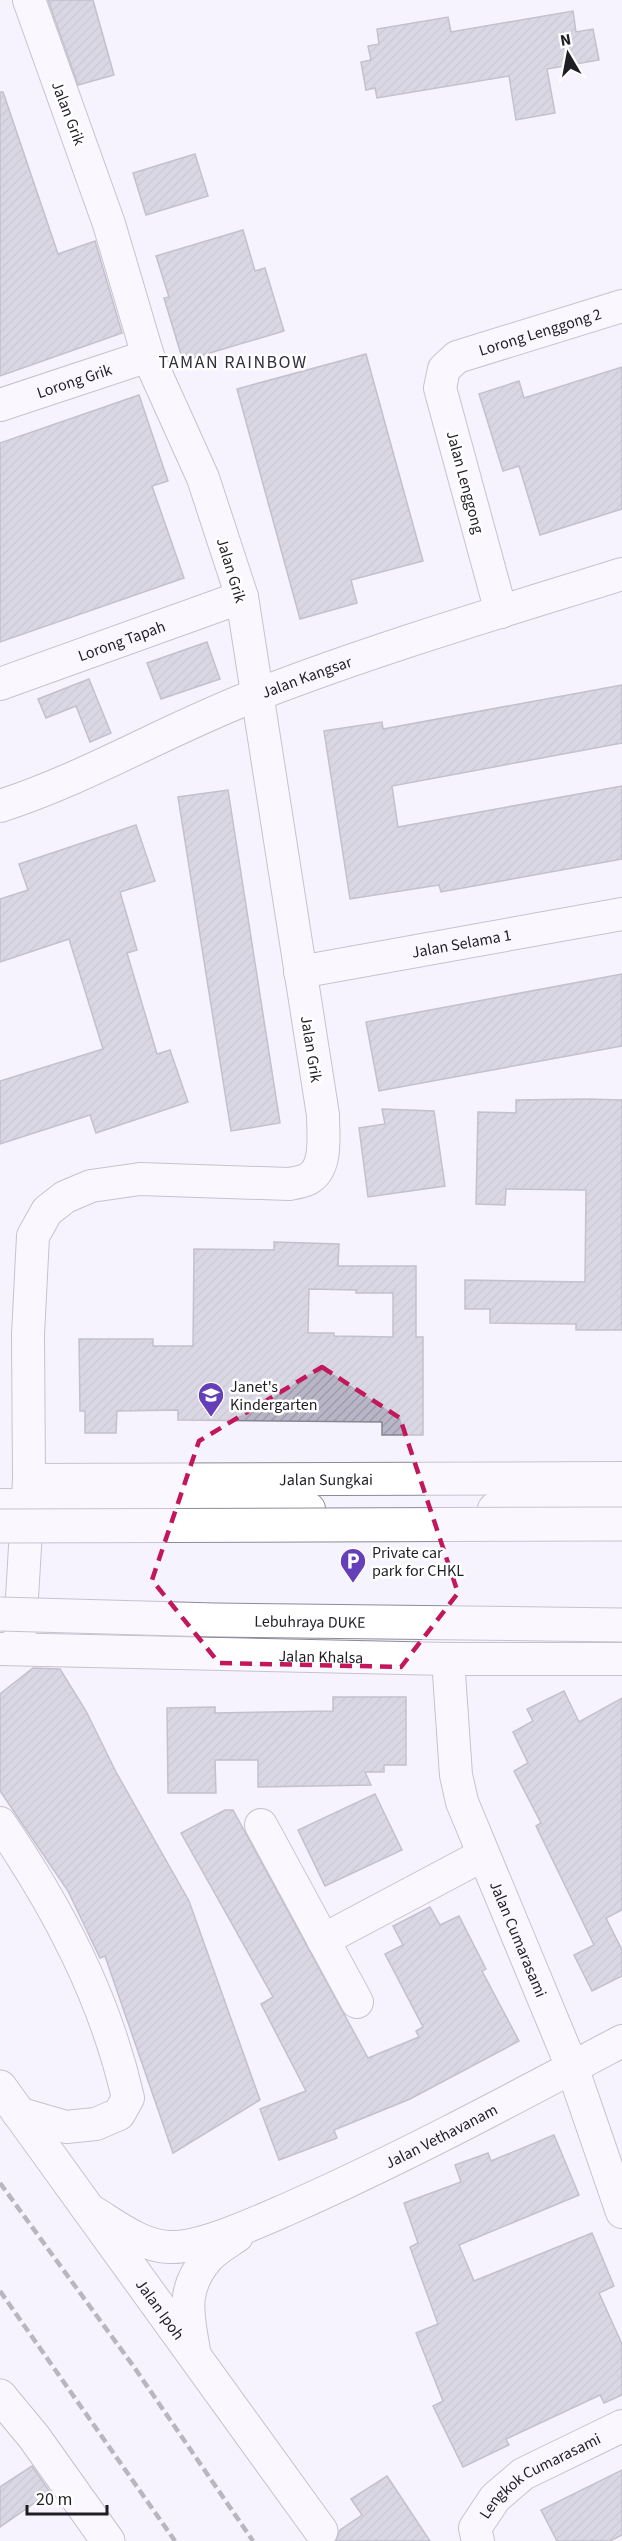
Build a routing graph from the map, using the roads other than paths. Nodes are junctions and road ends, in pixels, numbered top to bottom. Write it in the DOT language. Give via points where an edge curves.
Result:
graph roads {
  1 [pos="29,0"];
  2 [pos="622,306"];
  3 [pos="148,356"];
  4 [pos="457,357"];
  5 [pos="0,405"];
  6 [pos="622,574"];
  7 [pos="242,597"];
  8 [pos="501,612"];
  9 [pos="0,684"];
  10 [pos="257,694"];
  11 [pos="2,798"];
  12 [pos="622,914"];
  13 [pos="300,972"];
  14 [pos="319,1168"];
  15 [pos="14,1336"];
  16 [pos="622,1478"];
  17 [pos="19,1497"];
  18 [pos="622,1504"];
  19 [pos="622,1524"];
  20 [pos="0,1526"];
  21 [pos="0,1614"];
  22 [pos="622,1625"];
  23 [pos="9,1648"];
  24 [pos="448,1659"];
  25 [pos="622,1659"];
  26 [pos="0,1823"];
  27 [pos="261,1825"];
  28 [pos="483,1855"];
  29 [pos="323,1940"];
  30 [pos="357,2002"];
  31 [pos="622,2041"];
  32 [pos="572,2067"];
  33 [pos="0,2087"];
  34 [pos="18,2113"];
  35 [pos="85,2207"];
  36 [pos="622,2212"];
  37 [pos="255,2224"];
  38 [pos="195,2357"];
  39 [pos="0,2396"];
  40 [pos="622,2426"];
  41 [pos="321,2531"];
  42 [pos="108,2541"];
  43 [pos="478,2541"];
  1 -- 3 [label="street, Jalan Grik" via="109,224"];
  2 -- 4 [label="street, Lorong Lenggong 2"];
  3 -- 5 [label="street, Lorong Grik"];
  3 -- 7 [label="street, Jalan Grik" via="203,478"];
  4 -- 8 [label="street, Jalan Lenggong" via="444,369 440,388"];
  6 -- 8 [label="street, Jalan Kangsar"];
  7 -- 9 [label="street, Lorong Tapah"];
  7 -- 10 [label="street, Jalan Grik"];
  8 -- 10 [label="street, Jalan Kangsar"];
  10 -- 11 [label="street, Jalan Kangsar" via="110,761"];
  10 -- 13 [label="street, Jalan Grik"];
  12 -- 13 [label="street, Jalan Selama 1"];
  13 -- 14 [label="street, Jalan Grik" via="323,1115"];
  14 -- 15 [label="street, Jalan Khalsa" via="308,1179 288,1184 140,1179 91,1186 65,1197 47,1211 33,1236"];
  15 -- 17 [label="street, Jalan Khalsa"];
  16 -- 17 [label="street, Jalan Sungkai"];
  17 -- 18 [label="street" via="447,1511"];
  17 -- 23 [label="street, Jalan Khalsa"];
  19 -- 20 [label="main road, bridge"];
  21 -- 22 [label="main road, Lebuhraya DUKE, bridge"];
  23 -- 24 [label="street, Jalan Khalsa"];
  24 -- 25 [label="street, Jalan Khalsa"];
  24 -- 28 [label="street, Jalan Cumarasami" via="456,1775"];
  26 -- 34 [label="street" via="37,1878 88,1974 128,2098 119,2114 96,2124 66,2127"];
  27 -- 29 [label="street"];
  28 -- 29 [label="street"];
  28 -- 32 [label="street, Jalan Cumarasami"];
  29 -- 30 [label="street"];
  31 -- 32 [label="street, Jalan Vethavanam"];
  32 -- 36 [label="street, Jalan Cumarasami"];
  32 -- 37 [label="street, Jalan Vethavanam" via="363,2176"];
  33 -- 34 [label="main road, Jalan Ipoh"];
  34 -- 35 [label="main road, Jalan Ipoh"];
  35 -- 37 [label="street" via="141,2241 170,2247 205,2241"];
  35 -- 38 [label="main road, Jalan Ipoh"];
  37 -- 38 [label="street" via="207,2257 189,2286 188,2317"];
  38 -- 41 [label="main road, Jalan Ipoh"];
  39 -- 42 [label="main road"];
  40 -- 43 [label="street, Lengkok Cumarasami" via="523,2474 495,2498 475,2528"];
}
